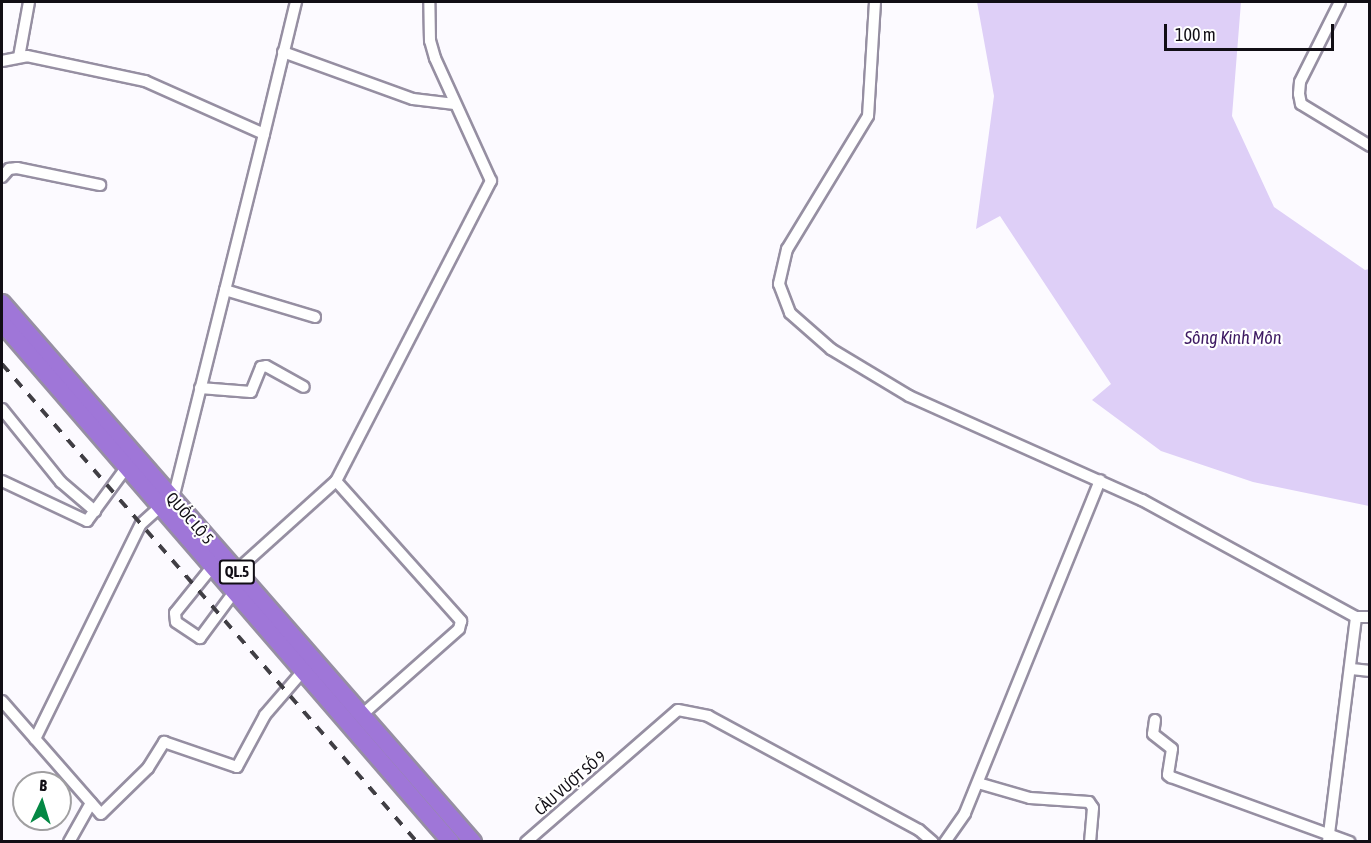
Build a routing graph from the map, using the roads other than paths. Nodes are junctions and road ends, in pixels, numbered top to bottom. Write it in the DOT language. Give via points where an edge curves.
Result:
graph roads {
  1 [pos="28,2"];
  2 [pos="296,2"];
  3 [pos="429,2"];
  4 [pos="875,2"];
  5 [pos="1340,2"];
  6 [pos="284,52"];
  7 [pos="19,57"];
  8 [pos="2,61"];
  9 [pos="455,104"];
  10 [pos="264,134"];
  11 [pos="1370,146"];
  12 [pos="2,177"];
  13 [pos="100,185"];
  14 [pos="225,290"];
  15 [pos="2,303"];
  16 [pos="315,317"];
  17 [pos="2,323"];
  18 [pos="304,387"];
  19 [pos="200,388"];
  20 [pos="2,409"];
  21 [pos="126,468"];
  22 [pos="1100,480"];
  23 [pos="2,481"];
  24 [pos="336,481"];
  25 [pos="166,503"];
  26 [pos="96,511"];
  27 [pos="212,567"];
  28 [pos="236,570"];
  29 [pos="234,592"];
  30 [pos="1370,617"];
  31 [pos="1356,618"];
  32 [pos="1352,669"];
  33 [pos="303,671"];
  34 [pos="1370,671"];
  35 [pos="2,701"];
  36 [pos="363,714"];
  37 [pos="1155,720"];
  38 [pos="35,739"];
  39 [pos="978,783"];
  40 [pos="91,803"];
  41 [pos="1328,839"];
  42 [pos="69,842"];
  43 [pos="451,842"];
  44 [pos="473,842"];
  45 [pos="526,842"];
  46 [pos="933,842"];
  47 [pos="945,842"];
  48 [pos="1090,842"];
  49 [pos="1350,842"];
  1 -- 7 [label="street"];
  2 -- 6 [label="street"];
  3 -- 9 [label="street" via="430,40"];
  4 -- 22 [label="street" via="867,116 787,249 779,284 782,298 790,314 822,343 909,396"];
  5 -- 11 [label="street" via="1300,82 1301,104"];
  6 -- 9 [label="street" via="413,99"];
  6 -- 10 [label="street"];
  7 -- 8 [label="street"];
  7 -- 10 [label="street" via="145,81"];
  9 -- 24 [label="street" via="491,181"];
  10 -- 14 [label="street"];
  12 -- 13 [label="street" via="9,169 17,168"];
  14 -- 16 [label="street"];
  14 -- 19 [label="street"];
  15 -- 25 [label="highway, QUỐC LỘ 5 / QL.5"];
  17 -- 21 [label="highway, QUỐC LỘ 5 / QL.5"];
  18 -- 19 [label="street" via="266,366 261,367 251,392"];
  19 -- 25 [label="street"];
  20 -- 26 [label="street" via="61,482"];
  21 -- 25 [label="highway, QUỐC LỘ 5 / QL.5"];
  21 -- 26 [label="street"];
  22 -- 31 [label="street"];
  22 -- 39 [label="street"];
  23 -- 26 [label="street" via="80,520 87,521"];
  24 -- 28 [label="street"];
  24 -- 36 [label="street" via="461,621 459,629"];
  25 -- 27 [label="highway, QUỐC LỘ 5 / QL.5"];
  25 -- 28 [label="highway, QUỐC LỘ 5 / QL.5"];
  25 -- 38 [label="street" via="141,524"];
  27 -- 29 [label="highway, QUỐC LỘ 5 / QL.5"];
  27 -- 29 [label="street" via="176,613 176,622 200,638"];
  28 -- 36 [label="highway, QUỐC LỘ 5 / QL.5"];
  29 -- 33 [label="highway, QUỐC LỘ 5 / QL.5"];
  30 -- 31 [label="street"];
  31 -- 32 [label="street"];
  32 -- 34 [label="street"];
  32 -- 41 [label="street"];
  33 -- 40 [label="street" via="265,714 237,767 164,742 148,768 101,814"];
  33 -- 43 [label="highway, QUỐC LỘ 5 / QL.5"];
  35 -- 38 [label="street"];
  36 -- 44 [label="highway, QUỐC LỘ 5 / QL.5"];
  37 -- 41 [label="street" via="1153,735 1172,749 1168,775"];
  38 -- 40 [label="street"];
  39 -- 47 [label="street" via="965,813"];
  39 -- 48 [label="street" via="1030,798 1089,802 1093,808"];
  40 -- 42 [label="street"];
  41 -- 49 [label="street"];
  45 -- 46 [label="street, CẦU VƯỢT SỐ 9" via="669,714 693,711 919,830"];
}
